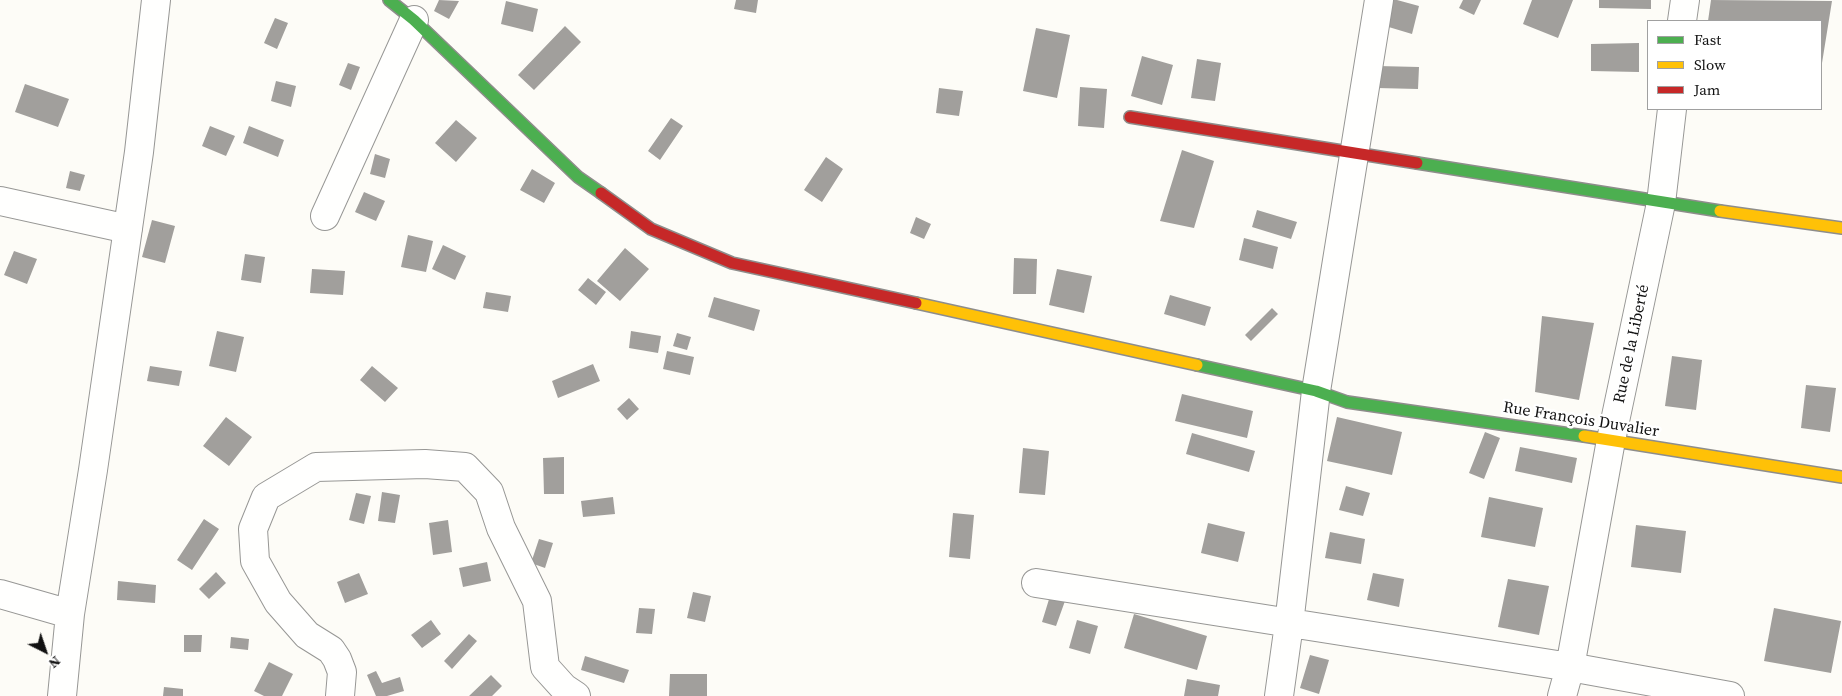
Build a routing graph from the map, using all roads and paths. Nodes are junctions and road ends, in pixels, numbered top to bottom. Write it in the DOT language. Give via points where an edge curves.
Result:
graph roads {
  1 [pos="156,0"];
  2 [pos="388,0"];
  3 [pos="1379,0"];
  4 [pos="1685,0"];
  5 [pos="414,20"];
  6 [pos="1682,20"];
  7 [pos="1672,110"];
  8 [pos="1130,117"];
  9 [pos="1355,154"];
  10 [pos="0,201"];
  11 [pos="1661,203"];
  12 [pos="325,216"];
  13 [pos="1842,228"];
  14 [pos="128,229"];
  15 [pos="1316,391"];
  16 [pos="1611,440"];
  17 [pos="1842,477"];
  18 [pos="1036,582"];
  19 [pos="0,594"];
  20 [pos="70,614"];
  21 [pos="1289,624"];
  22 [pos="1570,667"];
  23 [pos="62,696"];
  24 [pos="340,696"];
  25 [pos="576,696"];
  26 [pos="1279,696"];
  27 [pos="1562,696"];
  28 [pos="1730,696"];
  1 -- 14 [label="street"];
  2 -- 5 [label="street, Rue François Duvalier"];
  3 -- 9 [label="street"];
  4 -- 6 [label="street"];
  5 -- 12 [label="street"];
  5 -- 15 [label="street, Rue François Duvalier" via="578,176 651,229 732,263"];
  7 -- 11 [label="street, Rue de la Liberté"];
  8 -- 9 [label="street"];
  9 -- 11 [label="street"];
  9 -- 15 [label="street"];
  10 -- 14 [label="street"];
  11 -- 13 [label="street"];
  11 -- 16 [label="street, Rue de la Liberté"];
  14 -- 20 [label="street"];
  15 -- 16 [label="street, Rue François Duvalier" via="1347,402"];
  15 -- 21 [label="street"];
  16 -- 17 [label="street, Rue François Duvalier"];
  16 -- 22 [label="street, Rue de la Liberté"];
  18 -- 21 [label="street"];
  19 -- 20 [label="street"];
  20 -- 23 [label="street"];
  21 -- 22 [label="street"];
  21 -- 26 [label="street"];
  22 -- 27 [label="street, Rue de la Liberté"];
  22 -- 28 [label="street"];
  24 -- 25 [label="street" via="342,672 337,659 331,650 307,635 278,602 256,561 253,529 266,497 316,467 425,464 465,467 489,492 501,528 537,601 545,667"];
}
